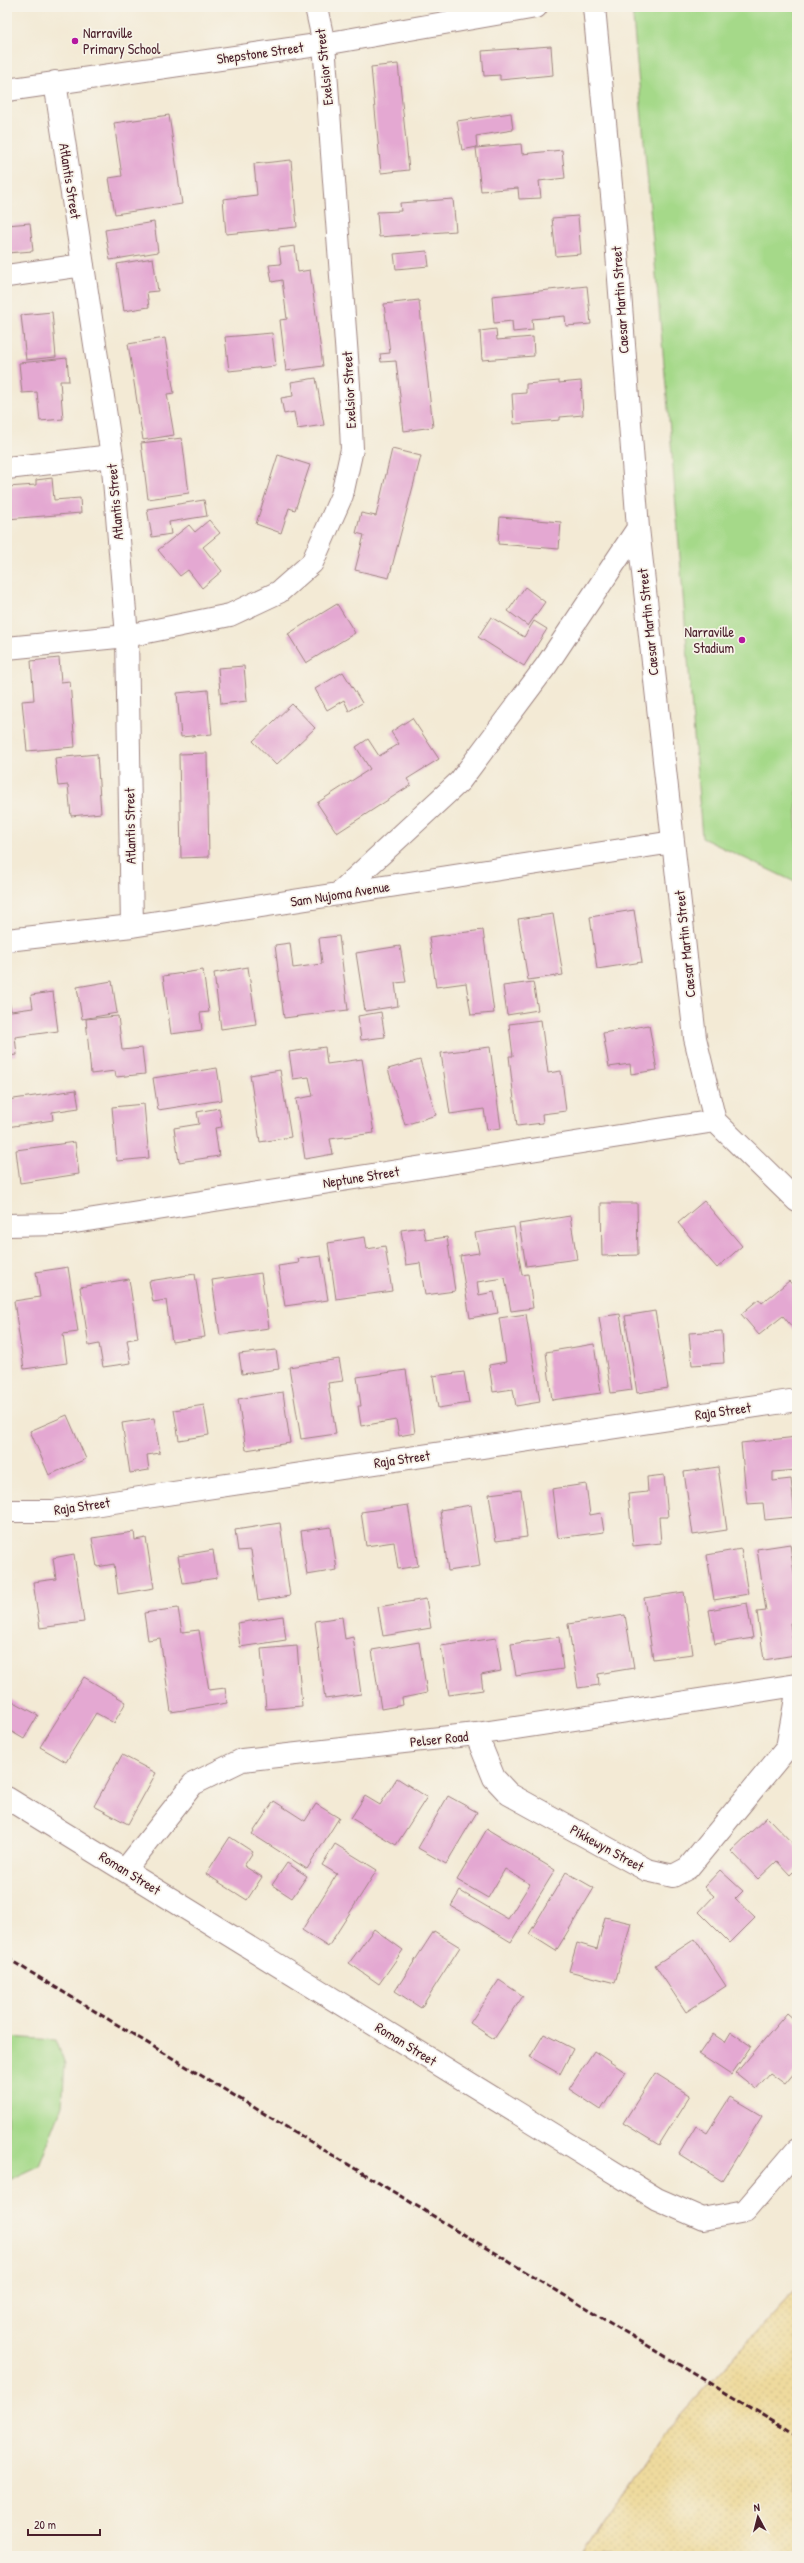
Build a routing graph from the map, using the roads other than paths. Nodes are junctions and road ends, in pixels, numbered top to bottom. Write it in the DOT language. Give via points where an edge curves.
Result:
graph roads {
  1 [pos="316,7"];
  2 [pos="536,7"];
  3 [pos="594,7"];
  4 [pos="324,44"];
  5 [pos="55,82"];
  6 [pos="7,90"];
  7 [pos="83,265"];
  8 [pos="7,276"];
  9 [pos="112,456"];
  10 [pos="7,468"];
  11 [pos="638,528"];
  12 [pos="127,636"];
  13 [pos="7,648"];
  14 [pos="673,842"];
  15 [pos="338,894"];
  16 [pos="132,926"];
  17 [pos="7,940"];
  18 [pos="715,1122"];
  19 [pos="797,1200"];
  20 [pos="7,1225"];
  21 [pos="797,1400"];
  22 [pos="7,1511"];
  23 [pos="797,1685"];
  24 [pos="797,1693"];
  25 [pos="476,1734"];
  26 [pos="7,1798"];
  27 [pos="125,1870"];
  28 [pos="797,2150"];
  1 -- 4 [label="street, Exelsior Street"];
  2 -- 4 [label="street, Shepstone Street"];
  3 -- 11 [label="street, Caesar Martin Street" via="615,227"];
  4 -- 5 [label="street, Shepstone Street"];
  4 -- 12 [label="street, Exelsior Street" via="352,449 342,495 312,563 279,592 230,615"];
  5 -- 6 [label="street, Shepstone Street"];
  5 -- 7 [label="street, Atlantis Street"];
  7 -- 8 [label="street"];
  7 -- 9 [label="street, Atlantis Street"];
  9 -- 10 [label="street"];
  9 -- 12 [label="street, Atlantis Street"];
  11 -- 14 [label="street, Caesar Martin Street"];
  11 -- 15 [label="street" via="546,666 460,781"];
  12 -- 13 [label="street, Exelsior Street"];
  12 -- 16 [label="street, Atlantis Street"];
  14 -- 15 [label="street, Sam Nujoma Avenue"];
  14 -- 18 [label="street, Caesar Martin Street" via="695,1038"];
  15 -- 16 [label="street, Sam Nujoma Avenue"];
  16 -- 17 [label="street, Sam Nujoma Avenue"];
  18 -- 19 [label="street"];
  18 -- 20 [label="street, Neptune Street" via="62,1224"];
  21 -- 22 [label="street, Raja Street" via="53,1511"];
  23 -- 25 [label="street, Pelser Road"];
  24 -- 25 [label="street, Pikkewyn Street" via="787,1748 688,1868 673,1876 647,1870 509,1794 494,1778"];
  25 -- 27 [label="street, Pelser Road" via="242,1760 193,1784"];
  26 -- 27 [label="street, Roman Street"];
  27 -- 28 [label="street, Roman Street" via="657,2199 703,2219 744,2211"];
}
